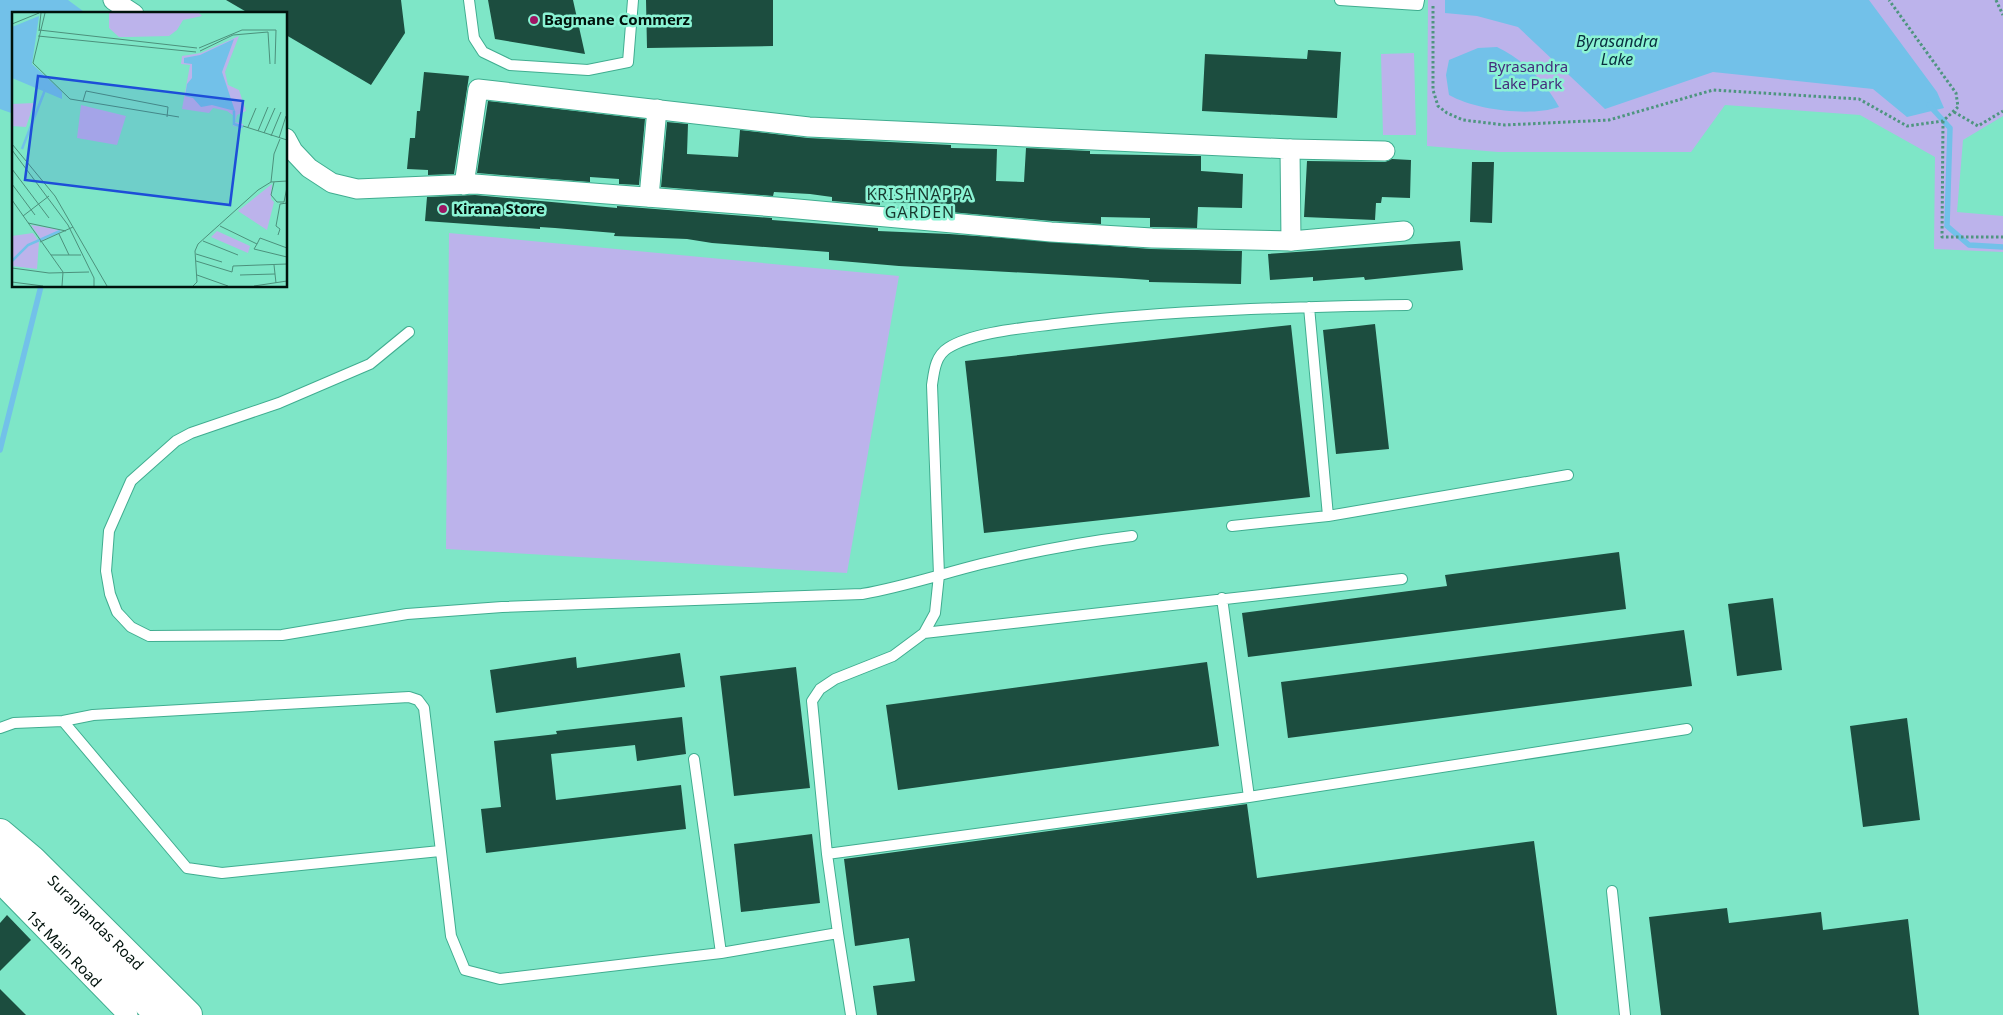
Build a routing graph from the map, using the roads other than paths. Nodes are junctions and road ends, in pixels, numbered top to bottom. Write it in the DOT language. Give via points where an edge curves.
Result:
graph roads {
  1 [pos="113,0"];
  2 [pos="469,0"];
  3 [pos="633,0"];
  4 [pos="1340,0"];
  5 [pos="1419,0"];
  6 [pos="131,12"];
  7 [pos="657,109"];
  8 [pos="288,142"];
  9 [pos="1290,149"];
  10 [pos="1385,150"];
  11 [pos="464,184"];
  12 [pos="649,198"];
  13 [pos="1404,231"];
  14 [pos="1291,241"];
  15 [pos="1407,305"];
  16 [pos="1309,307"];
  17 [pos="408,332"];
  18 [pos="1568,475"];
  19 [pos="1328,516"];
  20 [pos="1232,526"];
  21 [pos="1132,536"];
  22 [pos="939,575"];
  23 [pos="1402,579"];
  24 [pos="1222,598"];
  25 [pos="924,633"];
  26 [pos="63,722"];
  27 [pos="0,728"];
  28 [pos="1687,728"];
  29 [pos="694,759"];
  30 [pos="1249,797"];
  31 [pos="0,833"];
  32 [pos="440,851"];
  33 [pos="827,854"];
  34 [pos="0,858"];
  35 [pos="0,884"];
  36 [pos="1612,891"];
  37 [pos="838,933"];
  38 [pos="721,953"];
  39 [pos="128,1015"];
  40 [pos="159,1015"];
  41 [pos="188,1015"];
  42 [pos="850,1015"];
  43 [pos="1625,1015"];
  1 -- 6 [label="street"];
  2 -- 3 [label="lane" via="474,38 483,52 510,64 588,70 628,62"];
  4 -- 5 [label="lane" via="1418,4"];
  7 -- 9 [label="street" via="808,127"];
  7 -- 11 [label="street" via="478,89"];
  7 -- 12 [label="street"];
  8 -- 11 [label="street" via="309,168 332,182 357,189"];
  9 -- 10 [label="street"];
  9 -- 14 [label="street"];
  11 -- 12 [label="street"];
  12 -- 14 [label="street" via="1052,232"];
  13 -- 14 [label="street"];
  15 -- 16 [label="lane"];
  16 -- 19 [label="lane"];
  16 -- 22 [label="lane" via="1098,319 1014,329 960,342 946,349 937,362 932,385"];
  17 -- 22 [label="lane" via="370,364 279,403 176,441 131,481 109,531 106,571 117,612 131,626 149,636 282,635 407,614 862,594 898,588"];
  18 -- 19 [label="lane"];
  19 -- 20 [label="lane"];
  21 -- 22 [label="lane" via="1090,540"];
  22 -- 25 [label="lane" via="935,613"];
  23 -- 24 [label="lane"];
  24 -- 25 [label="lane"];
  24 -- 30 [label="lane"];
  25 -- 33 [label="lane" via="893,656 835,679 820,689 812,702"];
  26 -- 27 [label="lane" via="14,723"];
  26 -- 32 [label="lane" via="187,868 222,873"];
  26 -- 32 [label="lane" via="93,715 409,696 424,708"];
  28 -- 30 [label="lane"];
  29 -- 38 [label="lane"];
  30 -- 33 [label="lane"];
  31 -- 41 [label="main road, Suranjandas Road" via="32,860"];
  32 -- 38 [label="lane" via="451,936 465,970 500,979"];
  33 -- 37 [label="lane"];
  34 -- 40 [label="main road, Suranjandas Road"];
  35 -- 39 [label="street, 1st Main Road"];
  36 -- 43 [label="lane"];
  37 -- 38 [label="lane"];
  37 -- 42 [label="lane"];
}
